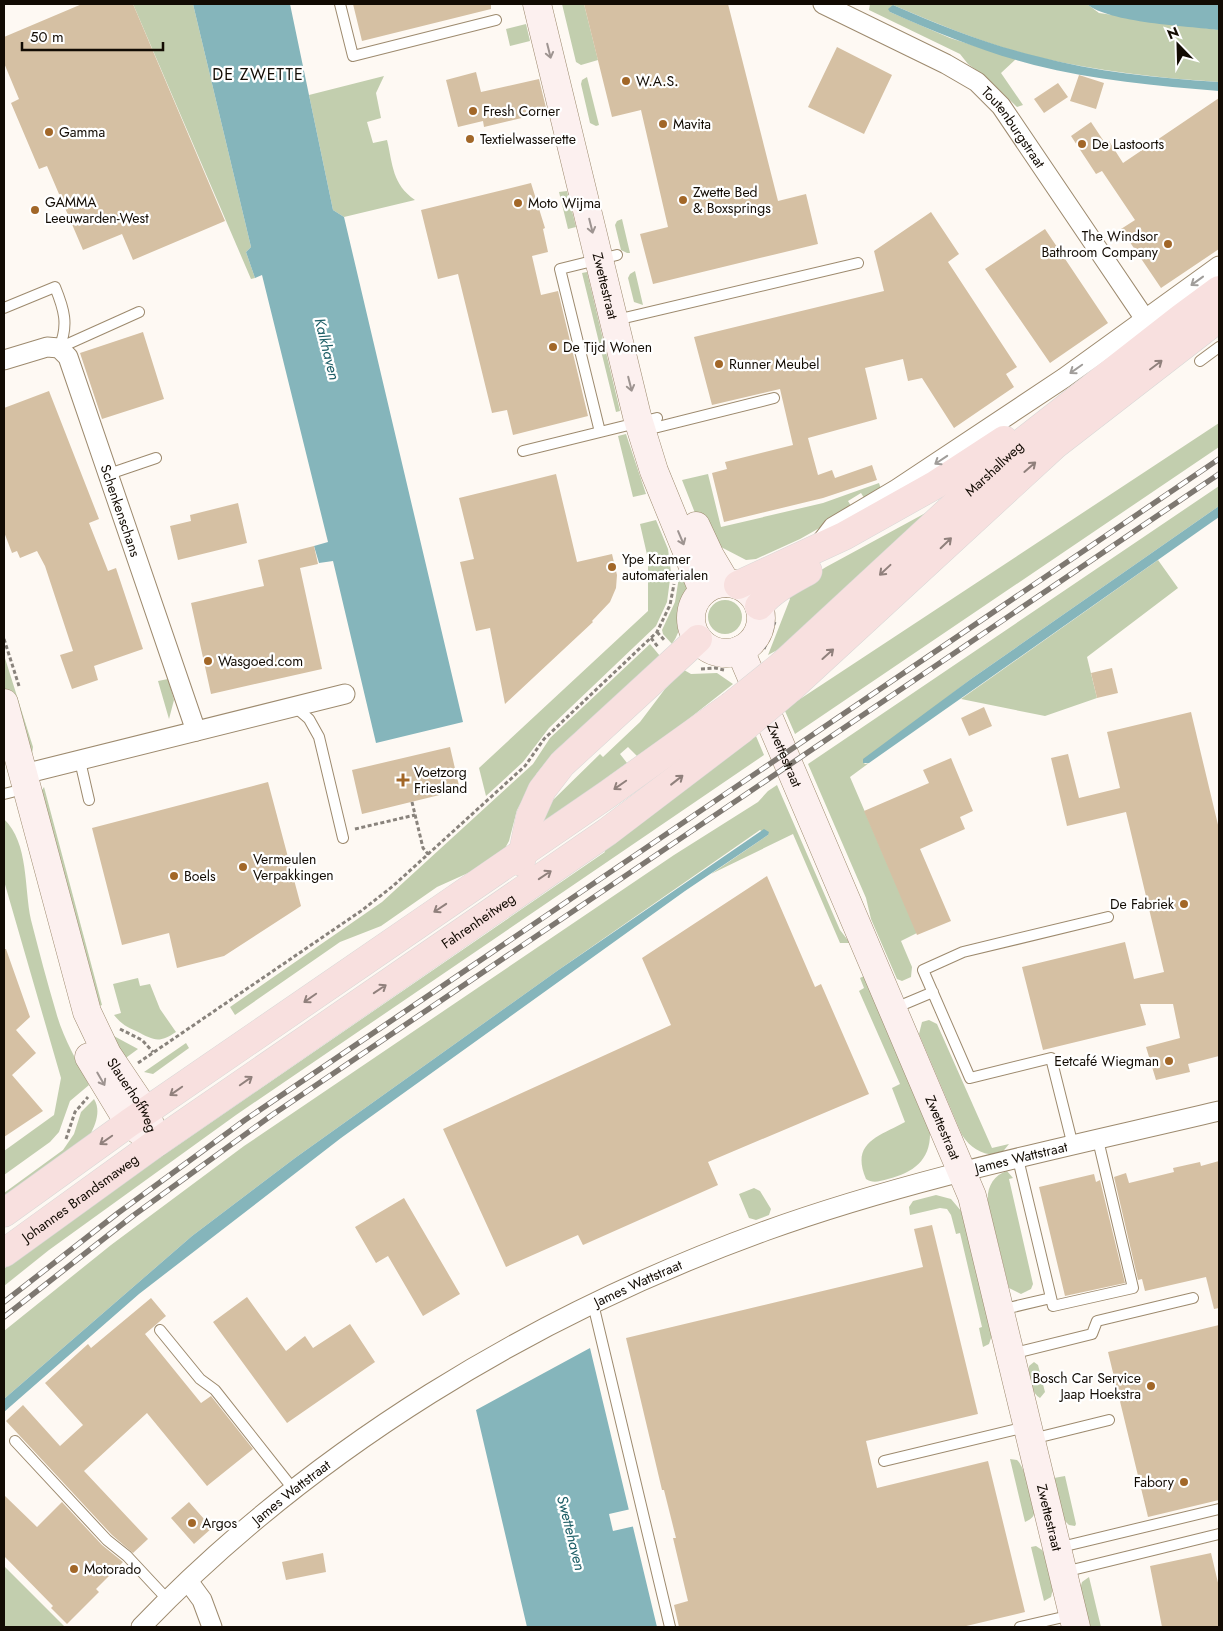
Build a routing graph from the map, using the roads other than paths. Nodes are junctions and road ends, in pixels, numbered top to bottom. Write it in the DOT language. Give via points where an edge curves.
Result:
graph roads {
  1 [pos="340,4"];
  2 [pos="537,4"];
  3 [pos="556,4"];
  4 [pos="822,4"];
  5 [pos="848,9"];
  6 [pos="496,20"];
  7 [pos="608,258"];
  8 [pos="858,263"];
  9 [pos="1219,266"];
  10 [pos="1219,290"];
  11 [pos="4,308"];
  12 [pos="139,312"];
  13 [pos="1219,318"];
  14 [pos="623,319"];
  15 [pos="1145,319"];
  16 [pos="1219,347"];
  17 [pos="59,348"];
  18 [pos="4,360"];
  19 [pos="1200,360"];
  20 [pos="774,398"];
  21 [pos="1050,420"];
  22 [pos="650,424"];
  23 [pos="600,432"];
  24 [pos="523,451"];
  25 [pos="156,458"];
  26 [pos="109,474"];
  27 [pos="993,499"];
  28 [pos="958,501"];
  29 [pos="814,551"];
  30 [pos="722,586"];
  31 [pos="759,606"];
  32 [pos="698,639"];
  33 [pos="740,650"];
  34 [pos="787,676"];
  35 [pos="345,694"];
  36 [pos="4,704"];
  37 [pos="294,706"];
  38 [pos="736,718"];
  39 [pos="196,731"];
  40 [pos="80,760"];
  41 [pos="11,780"];
  42 [pos="89,800"];
  43 [pos="343,835"];
  44 [pos="523,852"];
  45 [pos="1108,917"];
  46 [pos="462,933"];
  47 [pos="933,992"];
  48 [pos="894,1009"];
  49 [pos="1219,1110"];
  50 [pos="138,1117"];
  51 [pos="1098,1140"];
  52 [pos="156,1143"];
  53 [pos="1073,1146"];
  54 [pos="1018,1159"];
  55 [pos="964,1172"];
  56 [pos="4,1213"];
  57 [pos="4,1253"];
  58 [pos="1051,1298"];
  59 [pos="1193,1298"];
  60 [pos="593,1304"];
  61 [pos="1000,1310"];
  62 [pos="160,1330"];
  63 [pos="1011,1354"];
  64 [pos="1109,1420"];
  65 [pos="1030,1433"];
  66 [pos="14,1441"];
  67 [pos="884,1461"];
  68 [pos="294,1490"];
  69 [pos="1219,1509"];
  70 [pos="1219,1534"];
  71 [pos="1060,1560"];
  72 [pos="188,1581"];
  73 [pos="168,1600"];
  74 [pos="1075,1621"];
  75 [pos="141,1627"];
  76 [pos="212,1627"];
  77 [pos="670,1627"];
  78 [pos="1020,1627"];
  1 -- 6 [label="lane" via="352,56"];
  2 -- 7 [label="street, Zwettestraat, one-way"];
  3 -- 7 [label="street, Zwettestraat"];
  4 -- 5 [label="street, Toutenburgstraat"];
  5 -- 15 [label="street, Toutenburgstraat" via="977,82 1001,106"];
  7 -- 14 [label="street, Zwettestraat"];
  7 -- 23 [label="lane" via="560,269"];
  8 -- 14 [label="lane"];
  9 -- 15 [label="street, one-way"];
  10 -- 21 [label="main road, Marshallweg"];
  11 -- 17 [label="lane" via="55,287 63,306 66,326"];
  12 -- 17 [label="lane"];
  27 -- 13 [label="main road, Marshallweg, one-way" via="1055,445"];
  14 -- 22 [label="street, Zwettestraat"];
  15 -- 29 [label="street, one-way" via="931,467 832,527"];
  16 -- 19 [label="lane"];
  17 -- 18 [label="street" via="33,349"];
  17 -- 26 [label="street, Schenkenschans" via="74,372"];
  20 -- 22 [label="lane"];
  21 -- 28 [label="main road, Marshallweg"];
  21 -- 29 [label="main road" via="1017,429 982,456 935,485"];
  22 -- 23 [label="lane"];
  22 -- 30 [label="street, Zwettestraat" via="671,465"];
  23 -- 24 [label="lane"];
  25 -- 26 [label="lane"];
  26 -- 39 [label="street, Schenkenschans"];
  27 -- 28 [label="main road"];
  34 -- 27 [label="main road, Marshallweg, one-way"];
  28 -- 31 [label="main road" via="927,506 903,517 778,588"];
  28 -- 34 [label="main road, Marshallweg, one-way"];
  29 -- 30 [label="main road"];
  30 -- 31 [label="street" via="754,597"];
  30 -- 32 [label="street" via="696,599 690,619"];
  31 -- 33 [label="street" via="760,622 756,637"];
  32 -- 33 [label="street" via="704,646 722,653"];
  32 -- 44 [label="main road" via="562,764 542,790 530,817"];
  33 -- 48 [label="street, Zwettestraat"];
  34 -- 38 [label="main road, Fahrenheitweg, bridge"];
  35 -- 37 [label="street"];
  36 -- 41 [label="street, Slauerhoffweg"];
  37 -- 39 [label="street"];
  37 -- 43 [label="lane" via="309,719 317,732"];
  38 -- 44 [label="main road, Fahrenheitweg, one-way"];
  46 -- 38 [label="main road, Fahrenheitweg, one-way" via="654,798"];
  39 -- 40 [label="street"];
  40 -- 41 [label="street"];
  40 -- 42 [label="lane"];
  41 -- 50 [label="street, Slauerhoffweg" via="78,987 113,1080"];
  44 -- 46 [label="main road" via="518,873 475,905"];
  44 -- 50 [label="main road, Fahrenheitweg, one-way"];
  45 -- 47 [label="lane" via="963,952 923,970"];
  52 -- 46 [label="main road, Fahrenheitweg, one-way"];
  47 -- 48 [label="lane"];
  47 -- 53 [label="lane" via="970,1078 1051,1058"];
  48 -- 55 [label="street, Zwettestraat"];
  49 -- 51 [label="street, James Wattstraat"];
  50 -- 52 [label="street, Slauerhoffweg"];
  50 -- 56 [label="main road, one-way"];
  51 -- 53 [label="street, James Wattstraat"];
  51 -- 58 [label="lane" via="1133,1288 1053,1306"];
  52 -- 57 [label="main road, Johannes Brandsmaweg"];
  53 -- 54 [label="street, James Wattstraat"];
  54 -- 55 [label="street, James Wattstraat"];
  54 -- 58 [label="lane"];
  55 -- 60 [label="street, James Wattstraat" via="766,1231 678,1265"];
  55 -- 61 [label="street, Zwettestraat"];
  58 -- 61 [label="lane"];
  59 -- 63 [label="lane" via="1097,1321 1092,1334"];
  60 -- 68 [label="street, James Wattstraat" via="454,1380"];
  60 -- 77 [label="lane"];
  61 -- 63 [label="street, Zwettestraat"];
  62 -- 68 [label="lane" via="200,1379 215,1390"];
  63 -- 65 [label="street, Zwettestraat"];
  64 -- 65 [label="lane"];
  65 -- 67 [label="lane"];
  65 -- 71 [label="street, Zwettestraat"];
  66 -- 73 [label="lane"];
  68 -- 72 [label="street, James Wattstraat"];
  69 -- 71 [label="lane"];
  70 -- 71 [label="lane"];
  71 -- 74 [label="street, Zwettestraat"];
  72 -- 73 [label="street, James Wattstraat"];
  72 -- 76 [label="street" via="202,1600"];
  73 -- 75 [label="street, James Wattstraat"];
  74 -- 78 [label="lane"];
}
